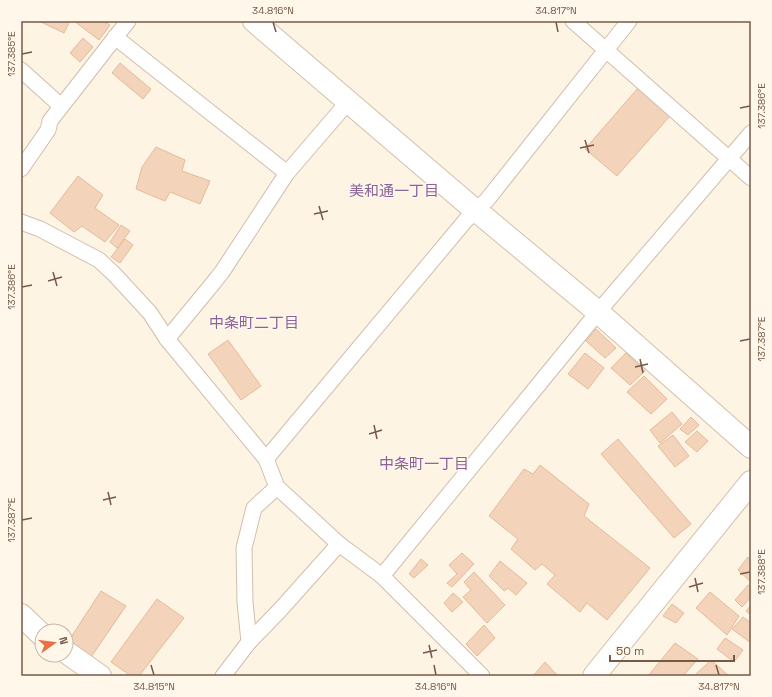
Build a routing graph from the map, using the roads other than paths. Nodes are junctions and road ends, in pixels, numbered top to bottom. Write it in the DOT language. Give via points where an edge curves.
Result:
graph roads {
  1 [pos="128,21"];
  2 [pos="254,21"];
  3 [pos="573,21"];
  4 [pos="629,21"];
  5 [pos="115,37"];
  6 [pos="606,50"];
  7 [pos="21,70"];
  8 [pos="348,102"];
  9 [pos="61,106"];
  10 [pos="751,133"];
  11 [pos="730,159"];
  12 [pos="21,169"];
  13 [pos="286,173"];
  14 [pos="751,178"];
  15 [pos="476,211"];
  16 [pos="21,222"];
  17 [pos="598,312"];
  18 [pos="167,339"];
  19 [pos="751,447"];
  20 [pos="266,459"];
  21 [pos="751,482"];
  22 [pos="277,487"];
  23 [pos="339,544"];
  24 [pos="382,576"];
  25 [pos="21,615"];
  26 [pos="34,627"];
  27 [pos="249,642"];
  28 [pos="74,658"];
  29 [pos="100,676"];
  30 [pos="223,676"];
  31 [pos="482,676"];
  32 [pos="594,676"];
  1 -- 5 [label="street"];
  2 -- 8 [label="street"];
  3 -- 6 [label="street"];
  4 -- 6 [label="street"];
  5 -- 9 [label="street"];
  5 -- 13 [label="street"];
  6 -- 11 [label="street"];
  6 -- 15 [label="street"];
  7 -- 9 [label="street"];
  8 -- 13 [label="street"];
  8 -- 15 [label="street"];
  9 -- 12 [label="street"];
  10 -- 11 [label="street"];
  11 -- 14 [label="street"];
  11 -- 17 [label="street"];
  13 -- 18 [label="street" via="222,272"];
  15 -- 17 [label="street"];
  15 -- 20 [label="street"];
  16 -- 18 [label="street" via="40,229 99,260 150,313"];
  17 -- 19 [label="street"];
  17 -- 24 [label="street"];
  18 -- 20 [label="street"];
  20 -- 22 [label="street"];
  21 -- 32 [label="street"];
  22 -- 23 [label="street"];
  22 -- 27 [label="street" via="254,508 244,548"];
  23 -- 24 [label="street"];
  23 -- 27 [label="street"];
  24 -- 31 [label="street"];
  25 -- 26 [label="street"];
  27 -- 30 [label="street"];
  28 -- 29 [label="street"];
}
